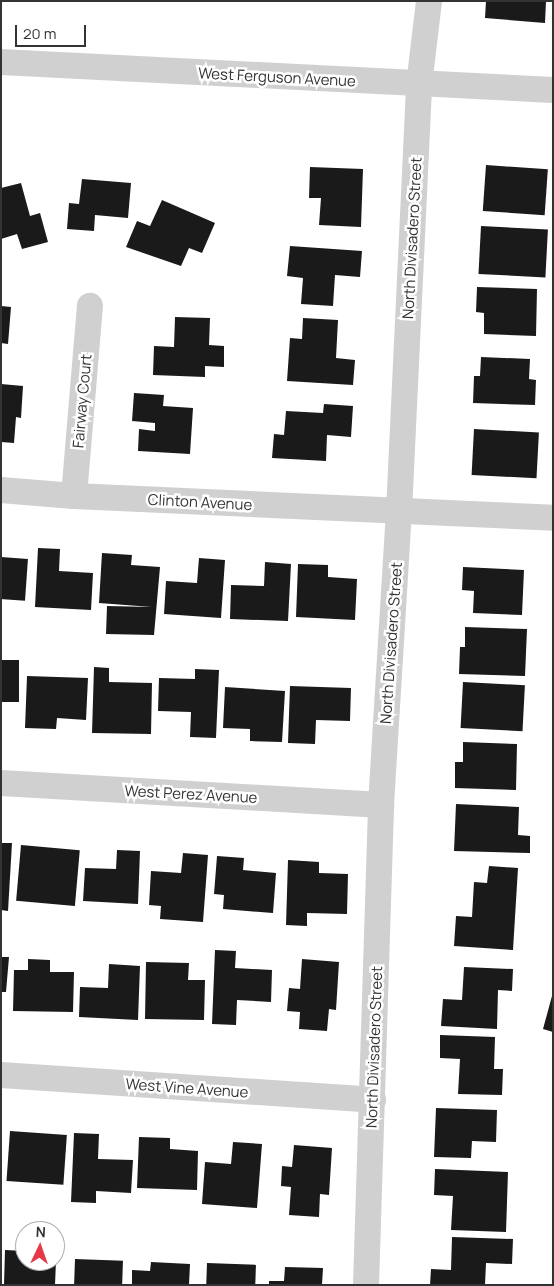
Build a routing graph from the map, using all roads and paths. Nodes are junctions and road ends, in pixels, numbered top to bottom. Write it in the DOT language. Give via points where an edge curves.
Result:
graph roads {
  1 [pos="429,1"];
  2 [pos="1,62"];
  3 [pos="419,85"];
  4 [pos="553,90"];
  5 [pos="90,306"];
  6 [pos="1,490"];
  7 [pos="74,496"];
  8 [pos="399,512"];
  9 [pos="553,518"];
  10 [pos="1,783"];
  11 [pos="381,805"];
  12 [pos="1,1075"];
  13 [pos="373,1100"];
  14 [pos="366,1285"];
  1 -- 3 [label="street, North Divisadero Street"];
  2 -- 3 [label="street, West Ferguson Avenue"];
  3 -- 4 [label="street, West Ferguson Avenue"];
  3 -- 8 [label="street, North Divisadero Street"];
  5 -- 7 [label="street, Fairway Court"];
  6 -- 7 [label="street, Clinton Avenue"];
  7 -- 8 [label="street, Clinton Avenue"];
  8 -- 9 [label="street, Clinton Avenue"];
  8 -- 11 [label="street, North Divisadero Street"];
  10 -- 11 [label="street, West Perez Avenue"];
  11 -- 13 [label="street, North Divisadero Street"];
  12 -- 13 [label="street, West Vine Avenue"];
  13 -- 14 [label="street, North Divisadero Street"];
}
